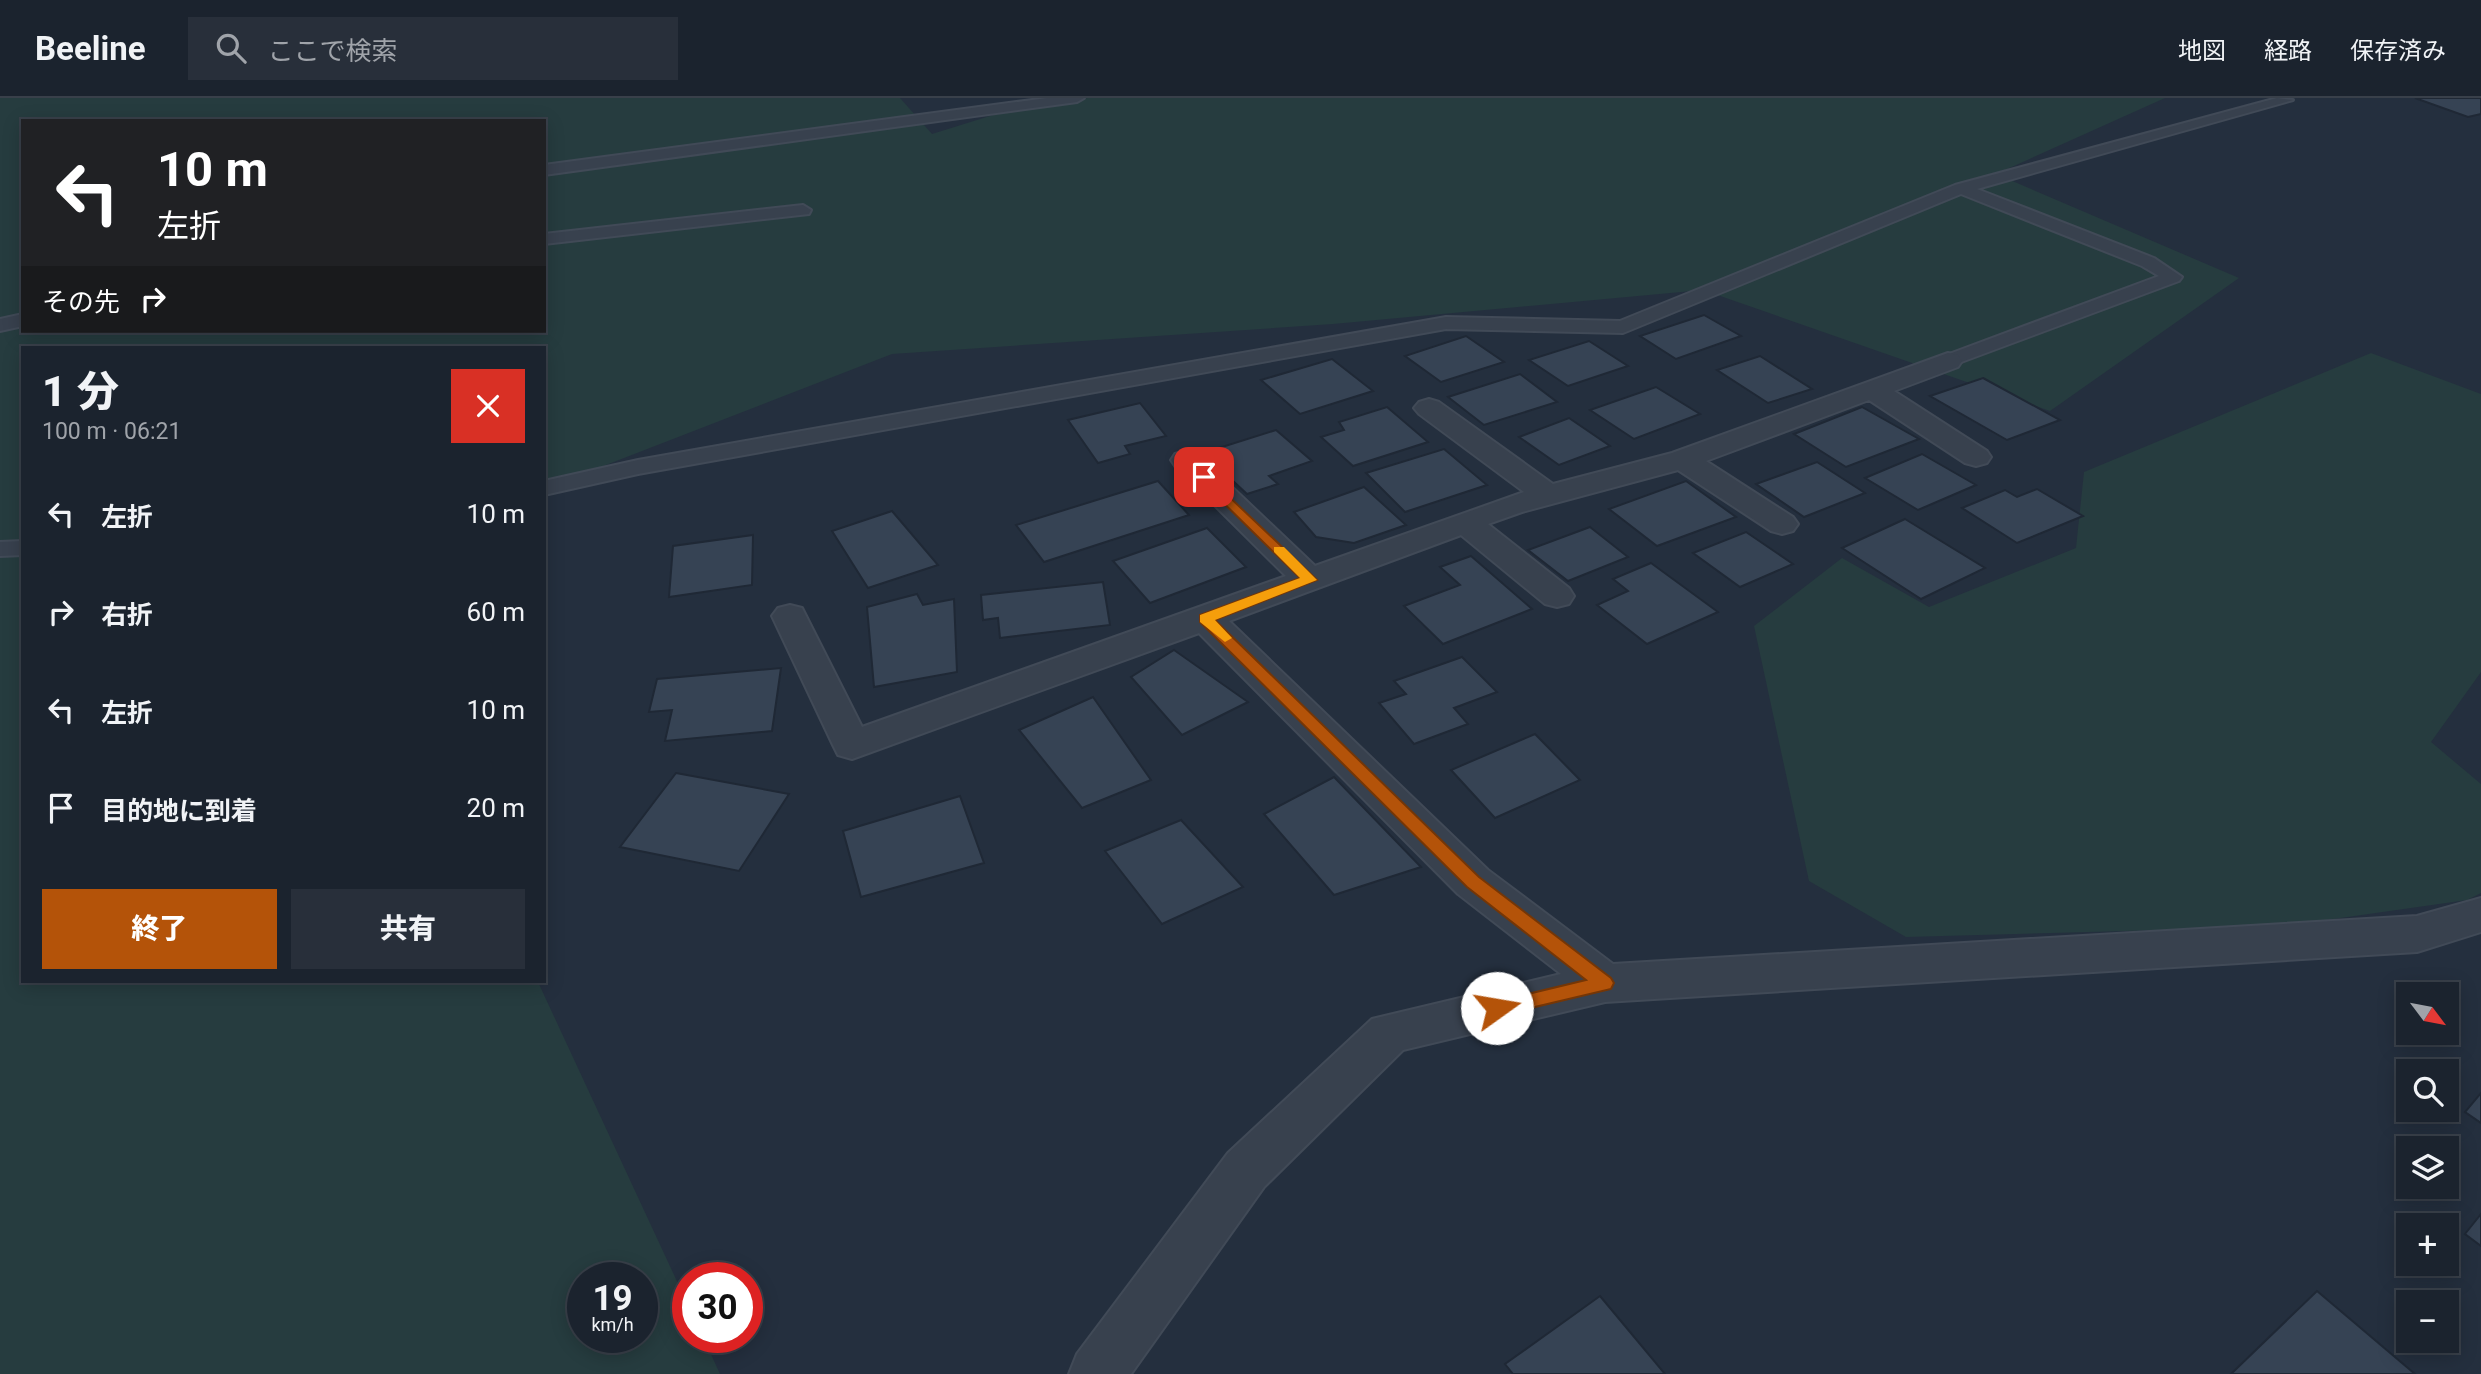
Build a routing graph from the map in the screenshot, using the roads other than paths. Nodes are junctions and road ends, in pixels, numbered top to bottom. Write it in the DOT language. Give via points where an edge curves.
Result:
graph roads {
  1 [pos="1077,98"];
  2 [pos="2286,100"];
  3 [pos="546,170"];
  4 [pos="1961,188"];
  5 [pos="803,210"];
  6 [pos="546,239"];
  7 [pos="21,320"];
  8 [pos="0,325"];
  9 [pos="1948,361"];
  10 [pos="1872,389"];
  11 [pos="1429,408"];
  12 [pos="1976,457"];
  13 [pos="1683,459"];
  14 [pos="1186,460"];
  15 [pos="546,488"];
  16 [pos="1548,495"];
  17 [pos="1465,522"];
  18 [pos="1782,524"];
  19 [pos="21,548"];
  20 [pos="0,550"];
  21 [pos="1310,580"];
  22 [pos="1557,596"];
  23 [pos="790,616"];
  24 [pos="1205,618"];
  25 [pos="2481,915"];
  26 [pos="1605,983"];
  27 [pos="1097,1374"];
  1 -- 3 [label="lane"];
  2 -- 4 [label="lane"];
  4 -- 9 [label="lane" via="2148,262 2173,277"];
  4 -- 15 [label="lane" via="1623,327 1446,323 638,467"];
  5 -- 6 [label="lane"];
  7 -- 8 [label="lane"];
  9 -- 10 [label="street"];
  10 -- 12 [label="street"];
  10 -- 13 [label="street"];
  11 -- 16 [label="street"];
  13 -- 16 [label="street"];
  13 -- 18 [label="street"];
  14 -- 21 [label="street"];
  16 -- 17 [label="street"];
  17 -- 21 [label="street"];
  17 -- 22 [label="street"];
  19 -- 20 [label="lane"];
  21 -- 24 [label="street"];
  23 -- 24 [label="street" via="852,745"];
  24 -- 26 [label="street" via="1473,882"];
  25 -- 26 [label="street" via="2417,934"];
  26 -- 27 [label="street" via="1389,1033 1246,1170"];
}
